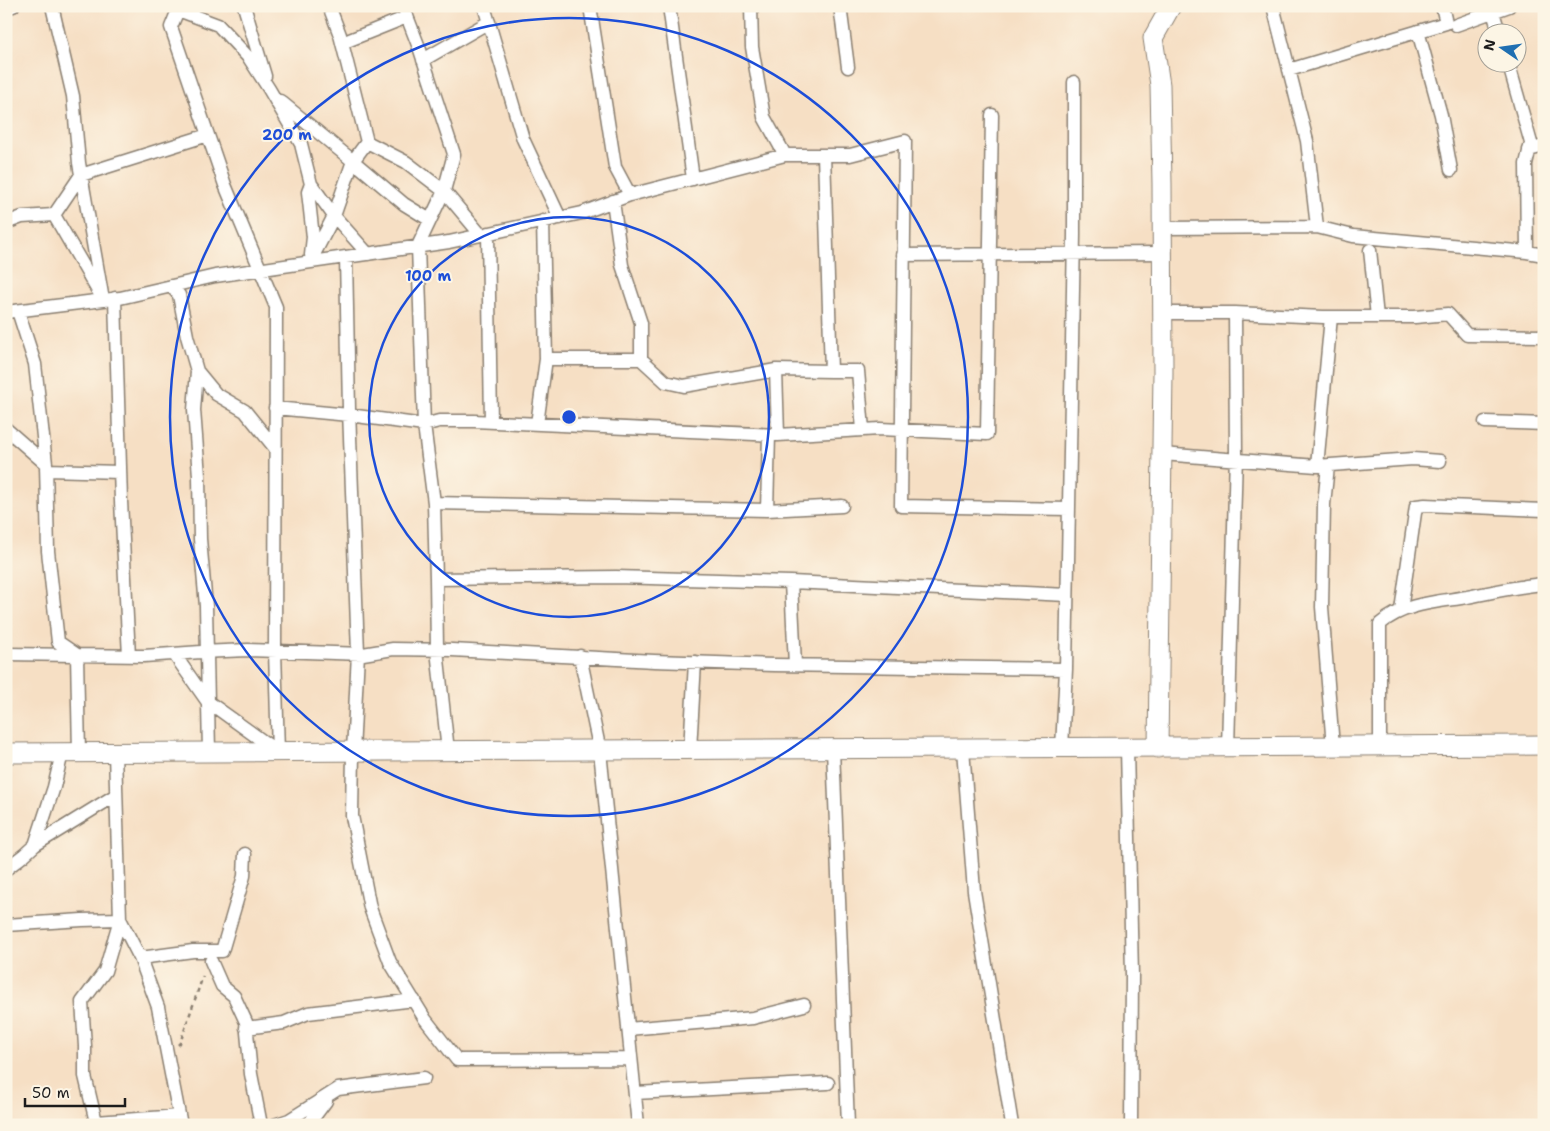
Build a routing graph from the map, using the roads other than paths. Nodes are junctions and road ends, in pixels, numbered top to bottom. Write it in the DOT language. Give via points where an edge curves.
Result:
graph roads {
  1 [pos="12,6"];
  2 [pos="52,6"];
  3 [pos="164,6"];
  4 [pos="244,6"];
  5 [pos="330,6"];
  6 [pos="484,6"];
  7 [pos="590,6"];
  8 [pos="668,6"];
  9 [pos="751,6"];
  10 [pos="840,6"];
  11 [pos="1171,6"];
  12 [pos="1273,6"];
  13 [pos="1442,6"];
  14 [pos="1509,6"];
  15 [pos="6,7"];
  16 [pos="178,8"];
  17 [pos="405,12"];
  18 [pos="1494,12"];
  19 [pos="489,22"];
  20 [pos="1496,22"];
  21 [pos="1456,25"];
  22 [pos="1418,31"];
  23 [pos="342,43"];
  24 [pos="423,60"];
  25 [pos="848,67"];
  26 [pos="1289,70"];
  27 [pos="1511,72"];
  28 [pos="1074,82"];
  29 [pos="270,89"];
  30 [pos="992,115"];
  31 [pos="208,135"];
  32 [pos="367,142"];
  33 [pos="1544,146"];
  34 [pos="1530,150"];
  35 [pos="785,155"];
  36 [pos="824,155"];
  37 [pos="353,161"];
  38 [pos="1451,170"];
  39 [pos="81,175"];
  40 [pos="693,179"];
  41 [pos="311,184"];
  42 [pos="444,191"];
  43 [pos="630,196"];
  44 [pos="613,201"];
  45 [pos="54,215"];
  46 [pos="334,216"];
  47 [pos="560,218"];
  48 [pos="430,220"];
  49 [pos="543,221"];
  50 [pos="6,223"];
  51 [pos="1317,227"];
  52 [pos="1162,228"];
  53 [pos="484,234"];
  54 [pos="418,246"];
  55 [pos="1370,250"];
  56 [pos="1527,252"];
  57 [pos="1162,253"];
  58 [pos="368,254"];
  59 [pos="1074,254"];
  60 [pos="903,255"];
  61 [pos="990,255"];
  62 [pos="1544,255"];
  63 [pos="346,257"];
  64 [pos="310,262"];
  65 [pos="260,269"];
  66 [pos="170,286"];
  67 [pos="109,299"];
  68 [pos="12,312"];
  69 [pos="1163,313"];
  70 [pos="1235,313"];
  71 [pos="1331,317"];
  72 [pos="1377,317"];
  73 [pos="1544,336"];
  74 [pos="546,359"];
  75 [pos="641,359"];
  76 [pos="776,370"];
  77 [pos="197,371"];
  78 [pos="831,371"];
  79 [pos="276,408"];
  80 [pos="349,415"];
  81 [pos="491,422"];
  82 [pos="1485,422"];
  83 [pos="536,424"];
  84 [pos="1544,424"];
  85 [pos="424,425"];
  86 [pos="6,429"];
  87 [pos="863,430"];
  88 [pos="901,430"];
  89 [pos="774,435"];
  90 [pos="275,448"];
  91 [pos="1162,454"];
  92 [pos="1236,459"];
  93 [pos="1440,460"];
  94 [pos="1323,466"];
  95 [pos="46,467"];
  96 [pos="120,472"];
  97 [pos="434,503"];
  98 [pos="842,506"];
  99 [pos="1069,509"];
  100 [pos="767,510"];
  101 [pos="1544,510"];
  102 [pos="436,579"];
  103 [pos="792,582"];
  104 [pos="1544,584"];
  105 [pos="1067,595"];
  106 [pos="1401,610"];
  107 [pos="437,650"];
  108 [pos="207,651"];
  109 [pos="275,651"];
  110 [pos="6,654"];
  111 [pos="174,654"];
  112 [pos="358,654"];
  113 [pos="77,655"];
  114 [pos="129,656"];
  115 [pos="580,656"];
  116 [pos="695,662"];
  117 [pos="795,665"];
  118 [pos="1066,669"];
  119 [pos="208,701"];
  120 [pos="1544,745"];
  121 [pos="1333,747"];
  122 [pos="1380,747"];
  123 [pos="1062,748"];
  124 [pos="1127,748"];
  125 [pos="1158,748"];
  126 [pos="1228,748"];
  127 [pos="964,749"];
  128 [pos="600,750"];
  129 [pos="690,750"];
  130 [pos="833,750"];
  131 [pos="448,751"];
  132 [pos="209,752"];
  133 [pos="278,752"];
  134 [pos="353,752"];
  135 [pos="70,753"];
  136 [pos="115,753"];
  137 [pos="6,754"];
  138 [pos="116,795"];
  139 [pos="35,845"];
  140 [pos="245,854"];
  141 [pos="6,869"];
  142 [pos="120,919"];
  143 [pos="6,925"];
  144 [pos="140,958"];
  145 [pos="211,961"];
  146 [pos="414,1000"];
  147 [pos="804,1005"];
  148 [pos="246,1028"];
  149 [pos="628,1029"];
  150 [pos="631,1059"];
  151 [pos="424,1078"];
  152 [pos="828,1083"];
  153 [pos="338,1090"];
  154 [pos="634,1093"];
  155 [pos="180,1120"];
  156 [pos="96,1123"];
  157 [pos="260,1125"];
  158 [pos="274,1125"];
  159 [pos="308,1125"];
  160 [pos="638,1125"];
  161 [pos="848,1125"];
  162 [pos="1012,1125"];
  163 [pos="1131,1125"];
  1 -- 15 [label="street"];
  2 -- 39 [label="street" via="73,96"];
  3 -- 16 [label="street"];
  4 -- 29 [label="street"];
  5 -- 23 [label="street"];
  6 -- 19 [label="street"];
  7 -- 43 [label="street" via="615,168"];
  8 -- 40 [label="street"];
  9 -- 35 [label="street" via="752,48 764,117"];
  10 -- 25 [label="street"];
  11 -- 52 [label="street" via="1153,38 1160,85"];
  12 -- 26 [label="street"];
  13 -- 22 [label="street" via="1446,23"];
  14 -- 18 [label="street"];
  16 -- 29 [label="street" via="218,25 249,58"];
  16 -- 31 [label="street" via="171,27"];
  17 -- 23 [label="street"];
  17 -- 24 [label="street"];
  18 -- 20 [label="street"];
  18 -- 21 [label="street"];
  19 -- 24 [label="street"];
  19 -- 47 [label="street" via="523,139"];
  22 -- 26 [label="street"];
  22 -- 38 [label="street" via="1441,115"];
  23 -- 32 [label="street"];
  24 -- 42 [label="street" via="454,154"];
  26 -- 51 [label="street" via="1307,141"];
  27 -- 34 [label="street" via="1531,143"];
  28 -- 59 [label="street"];
  29 -- 37 [label="street" via="281,102"];
  29 -- 41 [label="street" via="301,144"];
  30 -- 61 [label="street"];
  31 -- 39 [label="street"];
  31 -- 65 [label="street"];
  32 -- 37 [label="street"];
  32 -- 42 [label="street" via="406,162"];
  33 -- 34 [label="street"];
  34 -- 56 [label="street" via="1526,164"];
  35 -- 36 [label="street"];
  35 -- 40 [label="street"];
  36 -- 60 [label="street" via="850,156 905,141"];
  36 -- 78 [label="street"];
  37 -- 46 [label="street"];
  37 -- 48 [label="street" via="404,204"];
  39 -- 45 [label="street"];
  39 -- 67 [label="street"];
  40 -- 43 [label="street"];
  41 -- 46 [label="street"];
  41 -- 64 [label="street" via="308,192 313,237"];
  42 -- 48 [label="street"];
  42 -- 53 [label="street"];
  43 -- 44 [label="street"];
  44 -- 47 [label="street"];
  44 -- 75 [label="street" via="622,265 640,323"];
  45 -- 50 [label="street" via="22,217"];
  45 -- 67 [label="street"];
  46 -- 58 [label="street"];
  46 -- 64 [label="street"];
  47 -- 49 [label="street"];
  48 -- 54 [label="street"];
  49 -- 53 [label="street"];
  49 -- 74 [label="street"];
  51 -- 52 [label="street"];
  51 -- 56 [label="street" via="1354,236"];
  52 -- 57 [label="street"];
  53 -- 54 [label="street"];
  53 -- 81 [label="street"];
  54 -- 58 [label="street"];
  54 -- 85 [label="street"];
  55 -- 72 [label="street"];
  56 -- 62 [label="street"];
  57 -- 59 [label="street"];
  57 -- 69 [label="street"];
  58 -- 63 [label="street"];
  59 -- 61 [label="street"];
  59 -- 99 [label="street"];
  60 -- 61 [label="street"];
  60 -- 88 [label="street"];
  61 -- 88 [label="street" via="987,434"];
  63 -- 64 [label="street"];
  63 -- 80 [label="street"];
  64 -- 65 [label="street"];
  65 -- 66 [label="street"];
  65 -- 79 [label="street" via="276,307"];
  66 -- 67 [label="street"];
  66 -- 77 [label="street" via="179,295"];
  67 -- 68 [label="street"];
  67 -- 96 [label="street"];
  68 -- 95 [label="street" via="35,364"];
  69 -- 70 [label="street"];
  69 -- 91 [label="street"];
  70 -- 71 [label="street"];
  70 -- 92 [label="street"];
  71 -- 72 [label="street"];
  71 -- 94 [label="street"];
  72 -- 73 [label="street" via="1448,314 1467,335"];
  74 -- 75 [label="street"];
  74 -- 83 [label="street"];
  75 -- 76 [label="street" via="666,382 684,386"];
  76 -- 78 [label="street"];
  76 -- 89 [label="street"];
  77 -- 90 [label="street" via="216,394 245,411"];
  77 -- 108 [label="street" via="194,410"];
  78 -- 87 [label="street" via="858,371"];
  79 -- 80 [label="street"];
  79 -- 90 [label="street"];
  80 -- 85 [label="street"];
  80 -- 112 [label="street"];
  81 -- 83 [label="street"];
  81 -- 85 [label="street" via="439,421"];
  82 -- 84 [label="street"];
  83 -- 89 [label="street"];
  85 -- 97 [label="street"];
  86 -- 95 [label="street"];
  87 -- 88 [label="street"];
  87 -- 89 [label="street"];
  88 -- 99 [label="street" via="901,506"];
  89 -- 100 [label="street"];
  90 -- 109 [label="street"];
  91 -- 92 [label="street"];
  91 -- 125 [label="street"];
  92 -- 94 [label="street"];
  92 -- 126 [label="street"];
  93 -- 94 [label="street"];
  94 -- 121 [label="street" via="1322,606"];
  95 -- 96 [label="street"];
  95 -- 113 [label="street" via="48,551 58,642"];
  96 -- 114 [label="street"];
  97 -- 100 [label="street"];
  97 -- 102 [label="street"];
  98 -- 100 [label="street"];
  99 -- 105 [label="street"];
  101 -- 106 [label="street" via="1416,506"];
  102 -- 103 [label="street" via="616,577"];
  102 -- 107 [label="street"];
  103 -- 105 [label="street"];
  103 -- 117 [label="street"];
  104 -- 106 [label="street"];
  105 -- 118 [label="street"];
  106 -- 122 [label="street" via="1380,624"];
  107 -- 112 [label="street" via="393,649"];
  107 -- 115 [label="street"];
  107 -- 131 [label="street"];
  108 -- 109 [label="street"];
  108 -- 111 [label="street"];
  108 -- 119 [label="street"];
  109 -- 112 [label="street"];
  109 -- 133 [label="street"];
  110 -- 113 [label="street"];
  111 -- 114 [label="street"];
  111 -- 119 [label="street"];
  112 -- 134 [label="street"];
  113 -- 114 [label="street"];
  113 -- 135 [label="street"];
  115 -- 116 [label="street"];
  115 -- 128 [label="street"];
  116 -- 117 [label="street"];
  116 -- 129 [label="street"];
  117 -- 118 [label="street"];
  118 -- 123 [label="street"];
  119 -- 132 [label="street"];
  119 -- 133 [label="street"];
  120 -- 122 [label="street"];
  121 -- 122 [label="street"];
  121 -- 126 [label="street"];
  123 -- 124 [label="street"];
  123 -- 127 [label="street"];
  124 -- 125 [label="street"];
  124 -- 163 [label="street" via="1132,975"];
  125 -- 126 [label="street"];
  127 -- 130 [label="street"];
  127 -- 162 [label="street" via="974,891"];
  128 -- 129 [label="street"];
  128 -- 131 [label="street"];
  128 -- 149 [label="street"];
  129 -- 130 [label="street"];
  130 -- 161 [label="street"];
  131 -- 134 [label="street"];
  132 -- 133 [label="street"];
  132 -- 136 [label="street"];
  133 -- 134 [label="street"];
  134 -- 146 [label="street" via="352,816 370,908 390,962"];
  135 -- 136 [label="street"];
  135 -- 137 [label="street"];
  135 -- 139 [label="street" via="54,787"];
  136 -- 138 [label="street"];
  138 -- 139 [label="street"];
  138 -- 142 [label="street"];
  139 -- 141 [label="street"];
  140 -- 144 [label="street" via="244,876 222,951 192,951"];
  142 -- 143 [label="street"];
  142 -- 144 [label="street"];
  142 -- 156 [label="street" via="104,971 82,1002 86,1076"];
  144 -- 155 [label="street" via="158,1007"];
  145 -- 148 [label="street" via="222,986 234,996"];
  146 -- 148 [label="street" via="308,1013 284,1023"];
  146 -- 150 [label="street" via="457,1060"];
  147 -- 149 [label="street" via="753,1018"];
  148 -- 157 [label="street"];
  149 -- 150 [label="street"];
  150 -- 154 [label="street"];
  151 -- 153 [label="street"];
  152 -- 154 [label="street"];
  153 -- 158 [label="street" via="289,1120"];
  153 -- 159 [label="street"];
  154 -- 160 [label="street"];
  155 -- 156 [label="street"];
}
